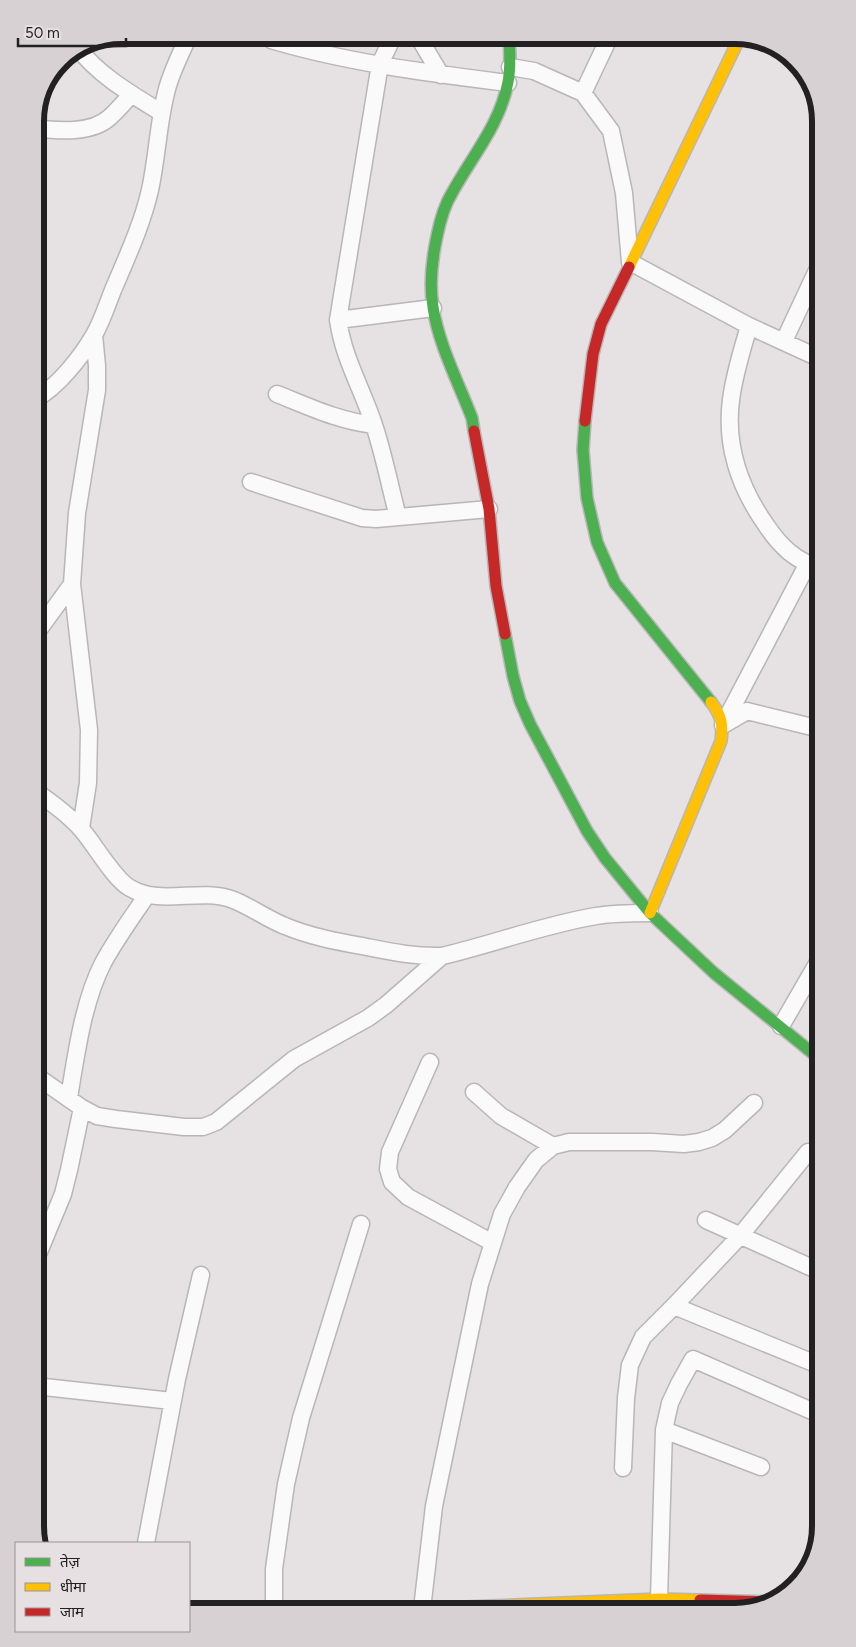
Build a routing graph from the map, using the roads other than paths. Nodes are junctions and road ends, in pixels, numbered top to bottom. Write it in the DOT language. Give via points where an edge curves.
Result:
graph roads {
  1 [pos="185,44"];
  2 [pos="285,44"];
  3 [pos="389,44"];
  4 [pos="423,44"];
  5 [pos="509,44"];
  6 [pos="606,44"];
  7 [pos="737,44"];
  8 [pos="84,54"];
  9 [pos="380,64"];
  10 [pos="510,66"];
  11 [pos="441,75"];
  12 [pos="508,83"];
  13 [pos="583,93"];
  14 [pos="132,94"];
  15 [pos="162,113"];
  16 [pos="44,129"];
  17 [pos="630,262"];
  18 [pos="812,281"];
  19 [pos="433,308"];
  20 [pos="338,320"];
  21 [pos="749,326"];
  22 [pos="94,335"];
  23 [pos="784,342"];
  24 [pos="812,355"];
  25 [pos="44,392"];
  26 [pos="278,394"];
  27 [pos="374,425"];
  28 [pos="251,482"];
  29 [pos="489,510"];
  30 [pos="398,517"];
  31 [pos="812,566"];
  32 [pos="812,570"];
  33 [pos="72,584"];
  34 [pos="44,623"];
  35 [pos="723,725"];
  36 [pos="812,726"];
  37 [pos="44,797"];
  38 [pos="81,828"];
  39 [pos="147,895"];
  40 [pos="650,913"];
  41 [pos="442,956"];
  42 [pos="812,973"];
  43 [pos="781,1026"];
  44 [pos="812,1052"];
  45 [pos="430,1062"];
  46 [pos="44,1081"];
  47 [pos="474,1092"];
  48 [pos="69,1098"];
  49 [pos="754,1103"];
  50 [pos="82,1108"];
  51 [pos="553,1146"];
  52 [pos="808,1152"];
  53 [pos="706,1220"];
  54 [pos="361,1224"];
  55 [pos="740,1236"];
  56 [pos="44,1240"];
  57 [pos="493,1243"];
  58 [pos="812,1268"];
  59 [pos="201,1275"];
  60 [pos="674,1306"];
  61 [pos="812,1362"];
  62 [pos="44,1387"];
  63 [pos="172,1401"];
  64 [pos="812,1411"];
  65 [pos="664,1430"];
  66 [pos="762,1467"];
  67 [pos="624,1468"];
  68 [pos="146,1542"];
  69 [pos="659,1600"];
  70 [pos="751,1602"];
  71 [pos="274,1603"];
  72 [pos="423,1603"];
  73 [pos="580,1603"];
  1 -- 15 [label="street" via="175,65"];
  2 -- 9 [label="street"];
  3 -- 9 [label="street"];
  4 -- 11 [label="street"];
  5 -- 10 [label="street"];
  6 -- 13 [label="street"];
  7 -- 17 [label="street"];
  8 -- 14 [label="street"];
  9 -- 11 [label="street"];
  9 -- 20 [label="street"];
  10 -- 12 [label="street"];
  10 -- 13 [label="street" via="534,71"];
  11 -- 12 [label="street"];
  12 -- 19 [label="street" via="498,115 451,194 441,218 433,253"];
  13 -- 17 [label="street" via="611,131 624,193"];
  14 -- 15 [label="street"];
  14 -- 16 [label="street" via="109,118 88,128"];
  15 -- 22 [label="street" via="157,153 141,221"];
  17 -- 21 [label="street"];
  17 -- 35 [label="street" via="601,324 593,354 585,414 587,498 597,542 615,583 716,708"];
  18 -- 23 [label="street"];
  19 -- 20 [label="street"];
  19 -- 29 [label="street" via="472,418"];
  20 -- 27 [label="street" via="343,348"];
  21 -- 23 [label="street"];
  21 -- 31 [label="street" via="731,401 732,455 742,484 783,548"];
  22 -- 25 [label="street" via="72,366"];
  22 -- 33 [label="street" via="97,390 76,513"];
  23 -- 24 [label="street"];
  26 -- 27 [label="street" via="338,419"];
  27 -- 30 [label="street"];
  28 -- 30 [label="street" via="362,518"];
  29 -- 30 [label="street"];
  29 -- 40 [label="street" via="496,586 520,701 587,831"];
  32 -- 35 [label="street"];
  33 -- 34 [label="street"];
  33 -- 38 [label="street" via="89,730 88,784"];
  35 -- 36 [label="street" via="746,711"];
  35 -- 40 [label="street" via="720,741"];
  37 -- 38 [label="street"];
  38 -- 39 [label="street" via="120,880 129,888"];
  39 -- 41 [label="street" via="230,899 286,927 310,934 423,957"];
  39 -- 48 [label="street" via="102,964 80,1037"];
  40 -- 41 [label="street" via="597,916"];
  40 -- 43 [label="street" via="714,973"];
  41 -- 50 [label="street" via="386,1005 294,1059 216,1122 203,1127 184,1127 97,1116"];
  42 -- 43 [label="street"];
  43 -- 44 [label="street"];
  45 -- 57 [label="street" via="390,1152 388,1169 392,1182 408,1197"];
  46 -- 48 [label="street"];
  47 -- 51 [label="street" via="501,1116"];
  48 -- 50 [label="street"];
  49 -- 51 [label="street" via="725,1130 699,1142 569,1142"];
  50 -- 56 [label="street" via="70,1170"];
  51 -- 57 [label="street" via="536,1160 517,1187 502,1214"];
  52 -- 55 [label="street"];
  53 -- 55 [label="street"];
  54 -- 71 [label="street" via="301,1418 290,1465 274,1569"];
  55 -- 58 [label="street"];
  55 -- 60 [label="street"];
  57 -- 72 [label="street" via="480,1284 434,1506"];
  59 -- 63 [label="street"];
  60 -- 61 [label="street"];
  60 -- 67 [label="street" via="642,1337 630,1365"];
  62 -- 63 [label="street"];
  63 -- 68 [label="street"];
  64 -- 65 [label="street" via="694,1359 670,1403"];
  65 -- 66 [label="street"];
  65 -- 69 [label="street"];
  69 -- 70 [label="street"];
  69 -- 73 [label="street"];
}
